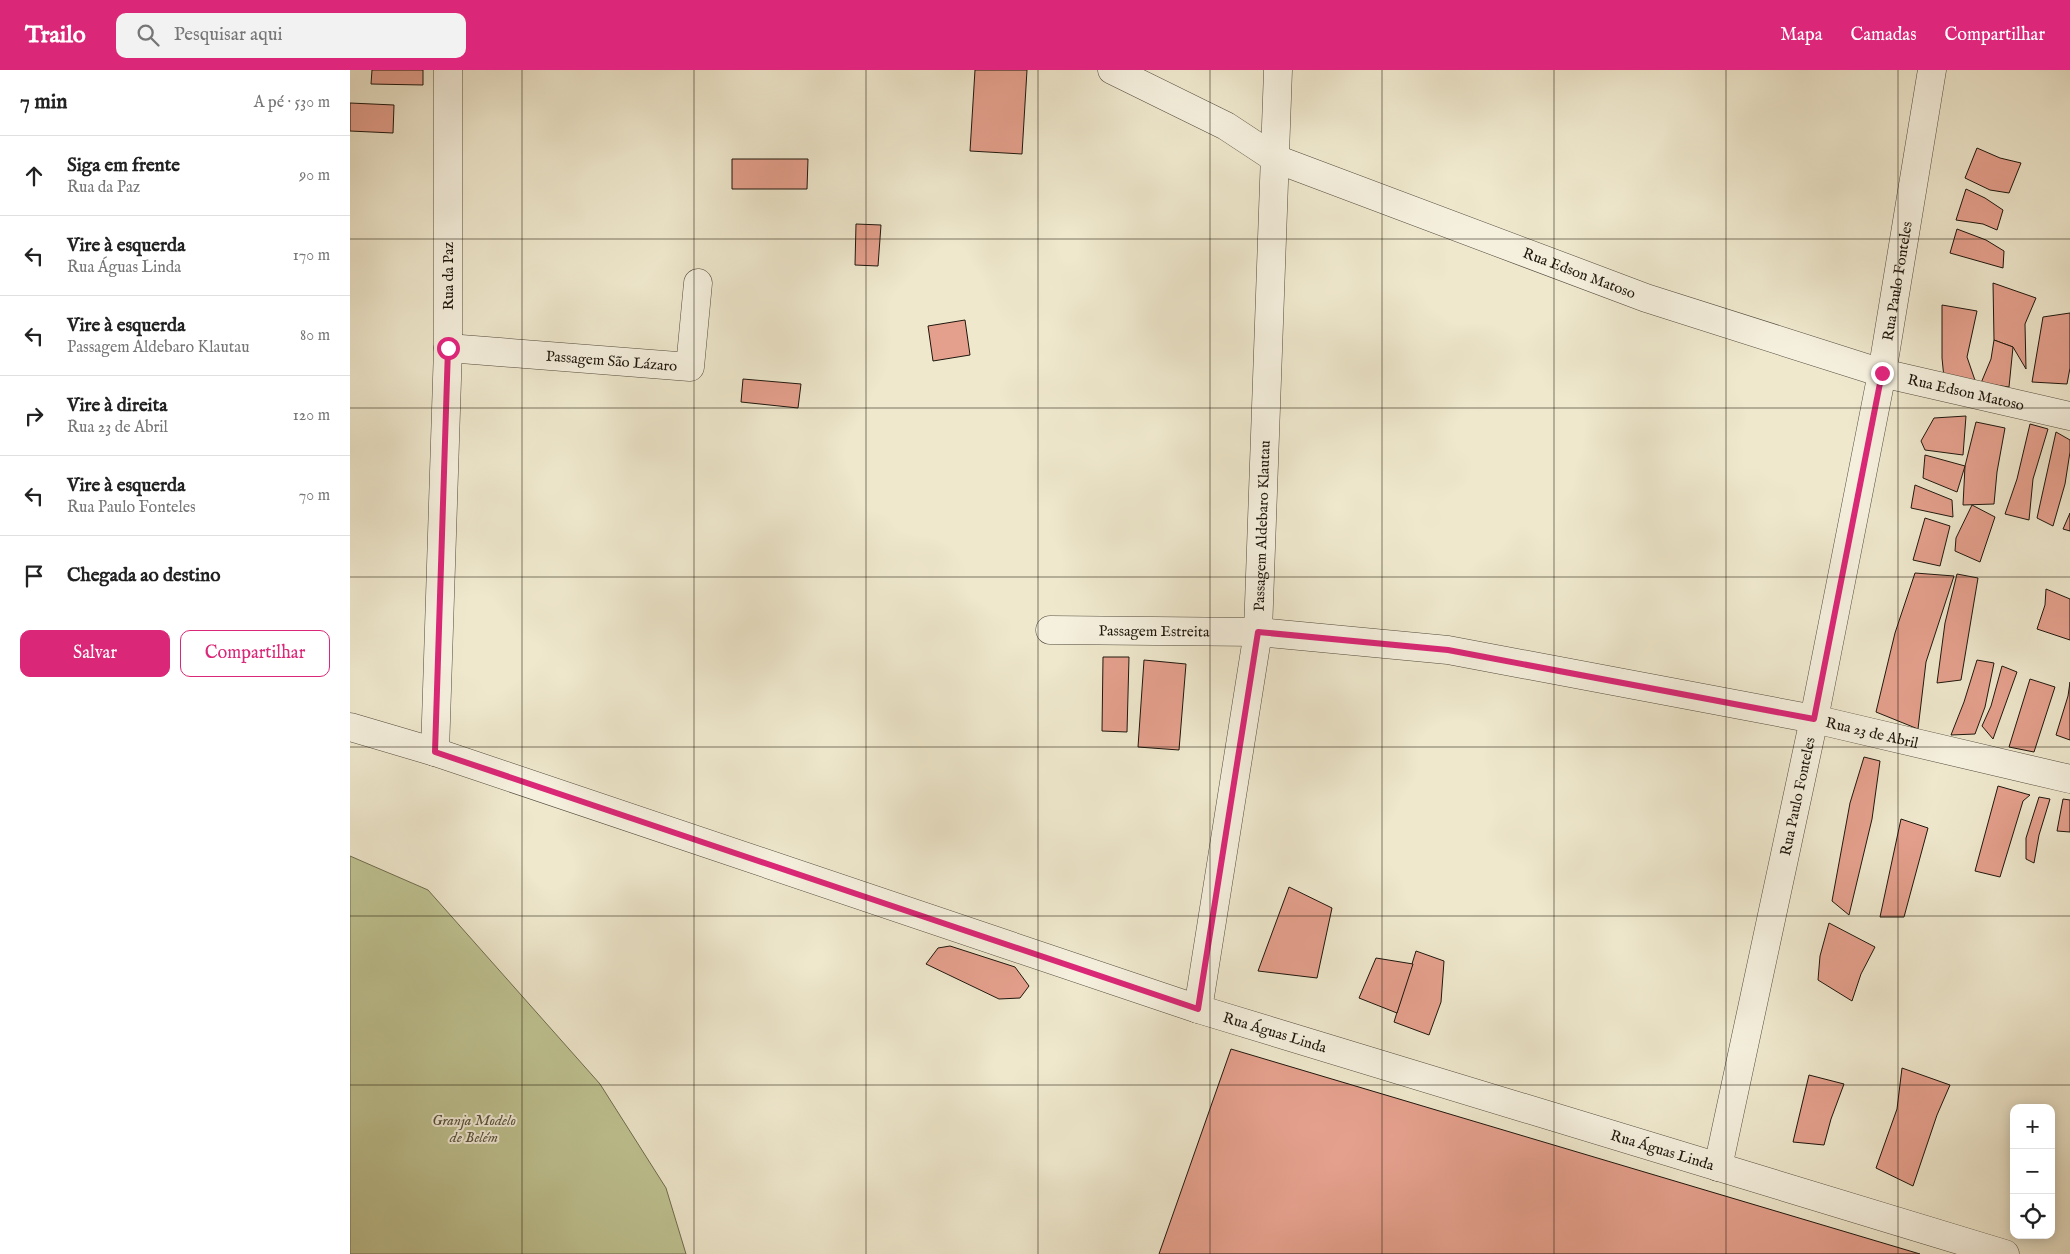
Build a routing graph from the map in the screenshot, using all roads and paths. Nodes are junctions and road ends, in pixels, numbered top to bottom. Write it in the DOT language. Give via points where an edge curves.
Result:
graph roads {
  1 [pos="448,70"];
  2 [pos="1112,70"];
  3 [pos="1278,70"];
  4 [pos="1932,70"];
  5 [pos="1276,159"];
  6 [pos="698,283"];
  7 [pos="448,348"];
  8 [pos="1882,373"];
  9 [pos="2070,416"];
  10 [pos="1050,630"];
  11 [pos="1258,632"];
  12 [pos="1814,719"];
  13 [pos="350,728"];
  14 [pos="435,752"];
  15 [pos="2070,779"];
  16 [pos="1198,1009"];
  17 [pos="1718,1167"];
  18 [pos="2005,1254"];
  1 -- 7 [label="street, Rua da Paz"];
  2 -- 5 [label="street, Rua Edson Matoso" via="1226,126"];
  3 -- 5 [label="street, Passagem Aldebaro Klautau"];
  4 -- 8 [label="street, Rua Paulo Fonteles"];
  5 -- 8 [label="street, Rua Edson Matoso" via="1646,298"];
  5 -- 11 [label="street, Passagem Aldebaro Klautau"];
  6 -- 7 [label="street, Passagem São Lázaro" via="690,367"];
  7 -- 14 [label="street, Rua da Paz"];
  8 -- 9 [label="street, Rua Edson Matoso"];
  8 -- 12 [label="street, Rua Paulo Fonteles"];
  10 -- 11 [label="street, Passagem Estreita"];
  11 -- 12 [label="street, Rua 23 de Abril" via="1448,650"];
  11 -- 16 [label="street, Passagem Aldebaro Klautau"];
  12 -- 15 [label="street, Rua 23 de Abril"];
  12 -- 17 [label="street, Rua Paulo Fonteles"];
  13 -- 14 [label="street, Rua Águas Linda"];
  14 -- 16 [label="street, Rua Águas Linda"];
  16 -- 17 [label="street, Rua Águas Linda"];
  17 -- 18 [label="street, Rua Águas Linda"];
}
